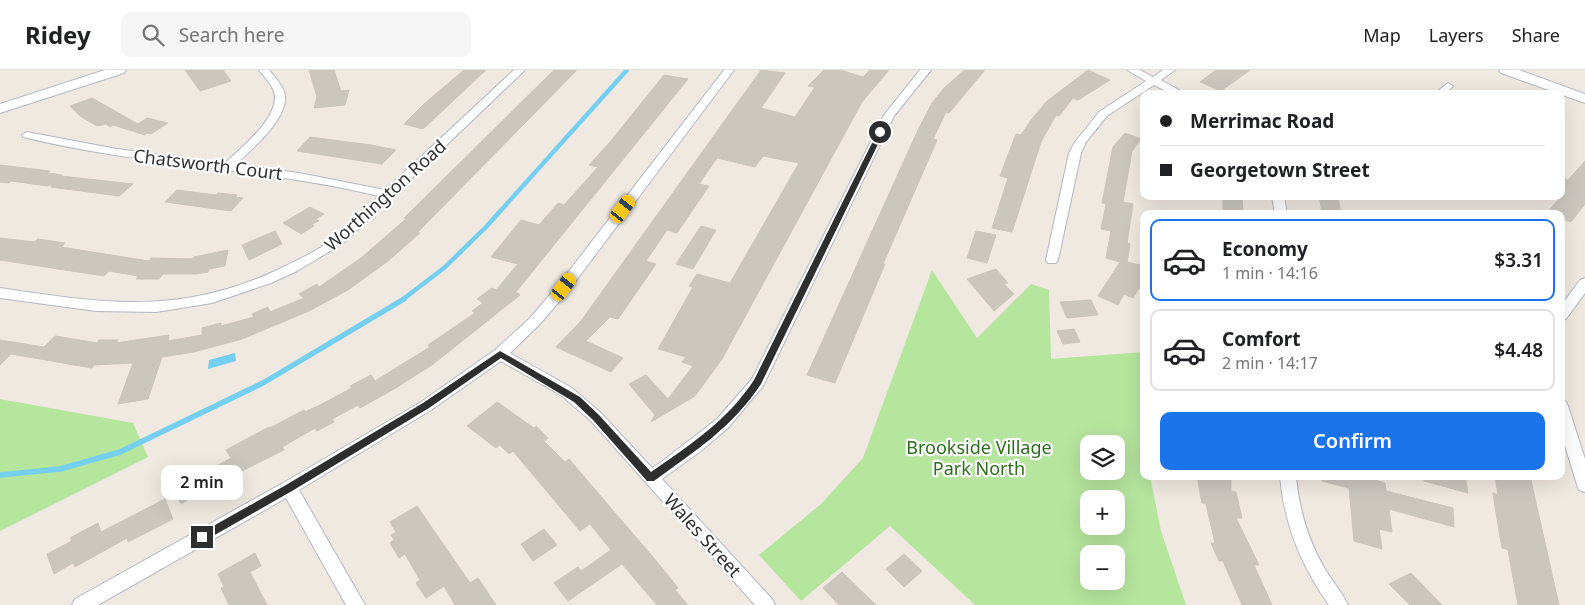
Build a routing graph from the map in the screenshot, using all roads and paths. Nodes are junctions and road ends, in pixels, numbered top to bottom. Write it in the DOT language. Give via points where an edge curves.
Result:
graph roads {
  1 [pos="119,70"];
  2 [pos="264,70"];
  3 [pos="520,70"];
  4 [pos="729,70"];
  5 [pos="926,70"];
  6 [pos="1132,70"];
  7 [pos="1170,70"];
  8 [pos="1506,70"];
  9 [pos="1154,80"];
  10 [pos="1448,86"];
  11 [pos="1173,90"];
  12 [pos="1444,90"];
  13 [pos="1560,90"];
  14 [pos="1565,92"];
  15 [pos="1585,99"];
  16 [pos="0,109"];
  17 [pos="27,135"];
  18 [pos="228,166"];
  19 [pos="389,195"];
  20 [pos="1052,260"];
  21 [pos="1585,283"];
  22 [pos="0,292"];
  23 [pos="232,292"];
  24 [pos="1565,310"];
  25 [pos="500,354"];
  26 [pos="1565,419"];
  27 [pos="650,478"];
  28 [pos="1288,480"];
  29 [pos="1585,486"];
  30 [pos="289,488"];
  31 [pos="81,605"];
  32 [pos="356,605"];
  33 [pos="766,605"];
  34 [pos="1339,605"];
  1 -- 16 [label="street"];
  2 -- 18 [label="street" via="279,90 278,109 265,129"];
  3 -- 19 [label="street, Worthington Road"];
  4 -- 25 [label="street" via="564,287 535,321"];
  5 -- 27 [label="street" via="889,115 758,382 714,433"];
  6 -- 9 [label="street"];
  7 -- 9 [label="street"];
  8 -- 13 [label="main road"];
  9 -- 11 [label="street"];
  9 -- 20 [label="street" via="1103,114 1080,143 1075,153"];
  10 -- 12 [label="street"];
  14 -- 15 [label="main road"];
  17 -- 18 [label="street, Chatsworth Court" via="70,146"];
  18 -- 19 [label="street, Chatsworth Court" via="329,180"];
  19 -- 23 [label="street, Worthington Road" via="324,251 282,274"];
  21 -- 24 [label="street"];
  22 -- 23 [label="street" via="75,304 129,308 190,303"];
  25 -- 27 [label="street, Wales Street" via="577,400"];
  25 -- 30 [label="street" via="426,406"];
  26 -- 29 [label="street"];
  27 -- 33 [label="street, Wales Street"];
  28 -- 34 [label="street" via="1299,534 1311,561"];
  30 -- 31 [label="street"];
  30 -- 32 [label="street"];
}
